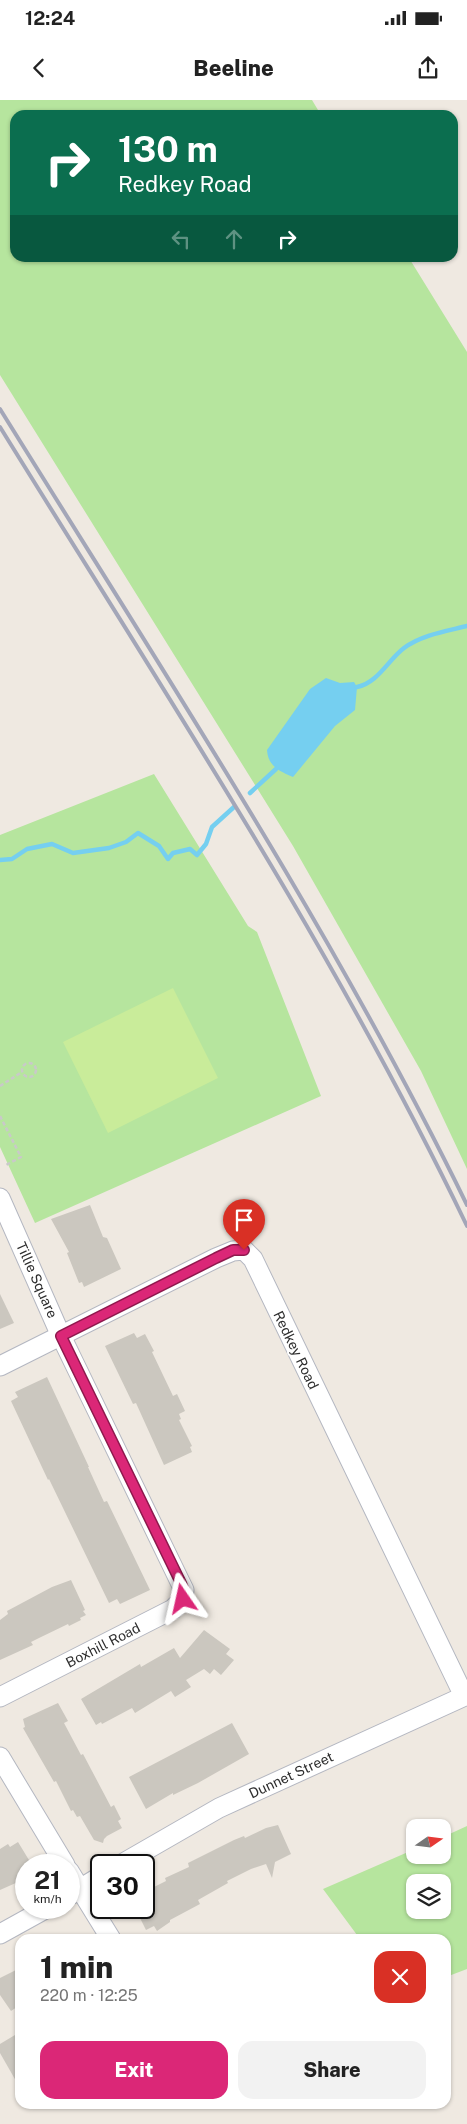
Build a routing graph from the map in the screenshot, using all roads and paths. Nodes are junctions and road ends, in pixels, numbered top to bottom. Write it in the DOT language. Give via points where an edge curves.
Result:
graph roads {
  1 [pos="22,1072"];
  2 [pos="0,1086"];
  3 [pos="0,1116"];
  4 [pos="6,1165"];
  5 [pos="0,1198"];
  6 [pos="61,1336"];
  7 [pos="0,1366"];
  8 [pos="465,1696"];
  9 [pos="0,1697"];
  10 [pos="0,1758"];
  11 [pos="58,1854"];
  12 [pos="139,1854"];
  13 [pos="80,1900"];
  14 [pos="27,1919"];
  15 [pos="0,1934"];
  16 [pos="107,1934"];
  1 -- 1 [label="path" via="32,1076 36,1072 35,1066 25,1063"];
  1 -- 2 [label="path"];
  3 -- 4 [label="path" via="21,1157"];
  5 -- 6 [label="street, Tillie Square"];
  6 -- 7 [label="street, Redkey Road"];
  6 -- 8 [label="street, Redkey Road" via="233,1250 244,1250 253,1259"];
  6 -- 9 [label="street, Boxhill Road" via="179,1579 184,1590 183,1599 173,1609"];
  8 -- 12 [label="street, Dunnet Street" via="219,1808"];
  10 -- 11 [label="street"];
  13 -- 16 [label="street"];
  14 -- 15 [label="street"];
}
